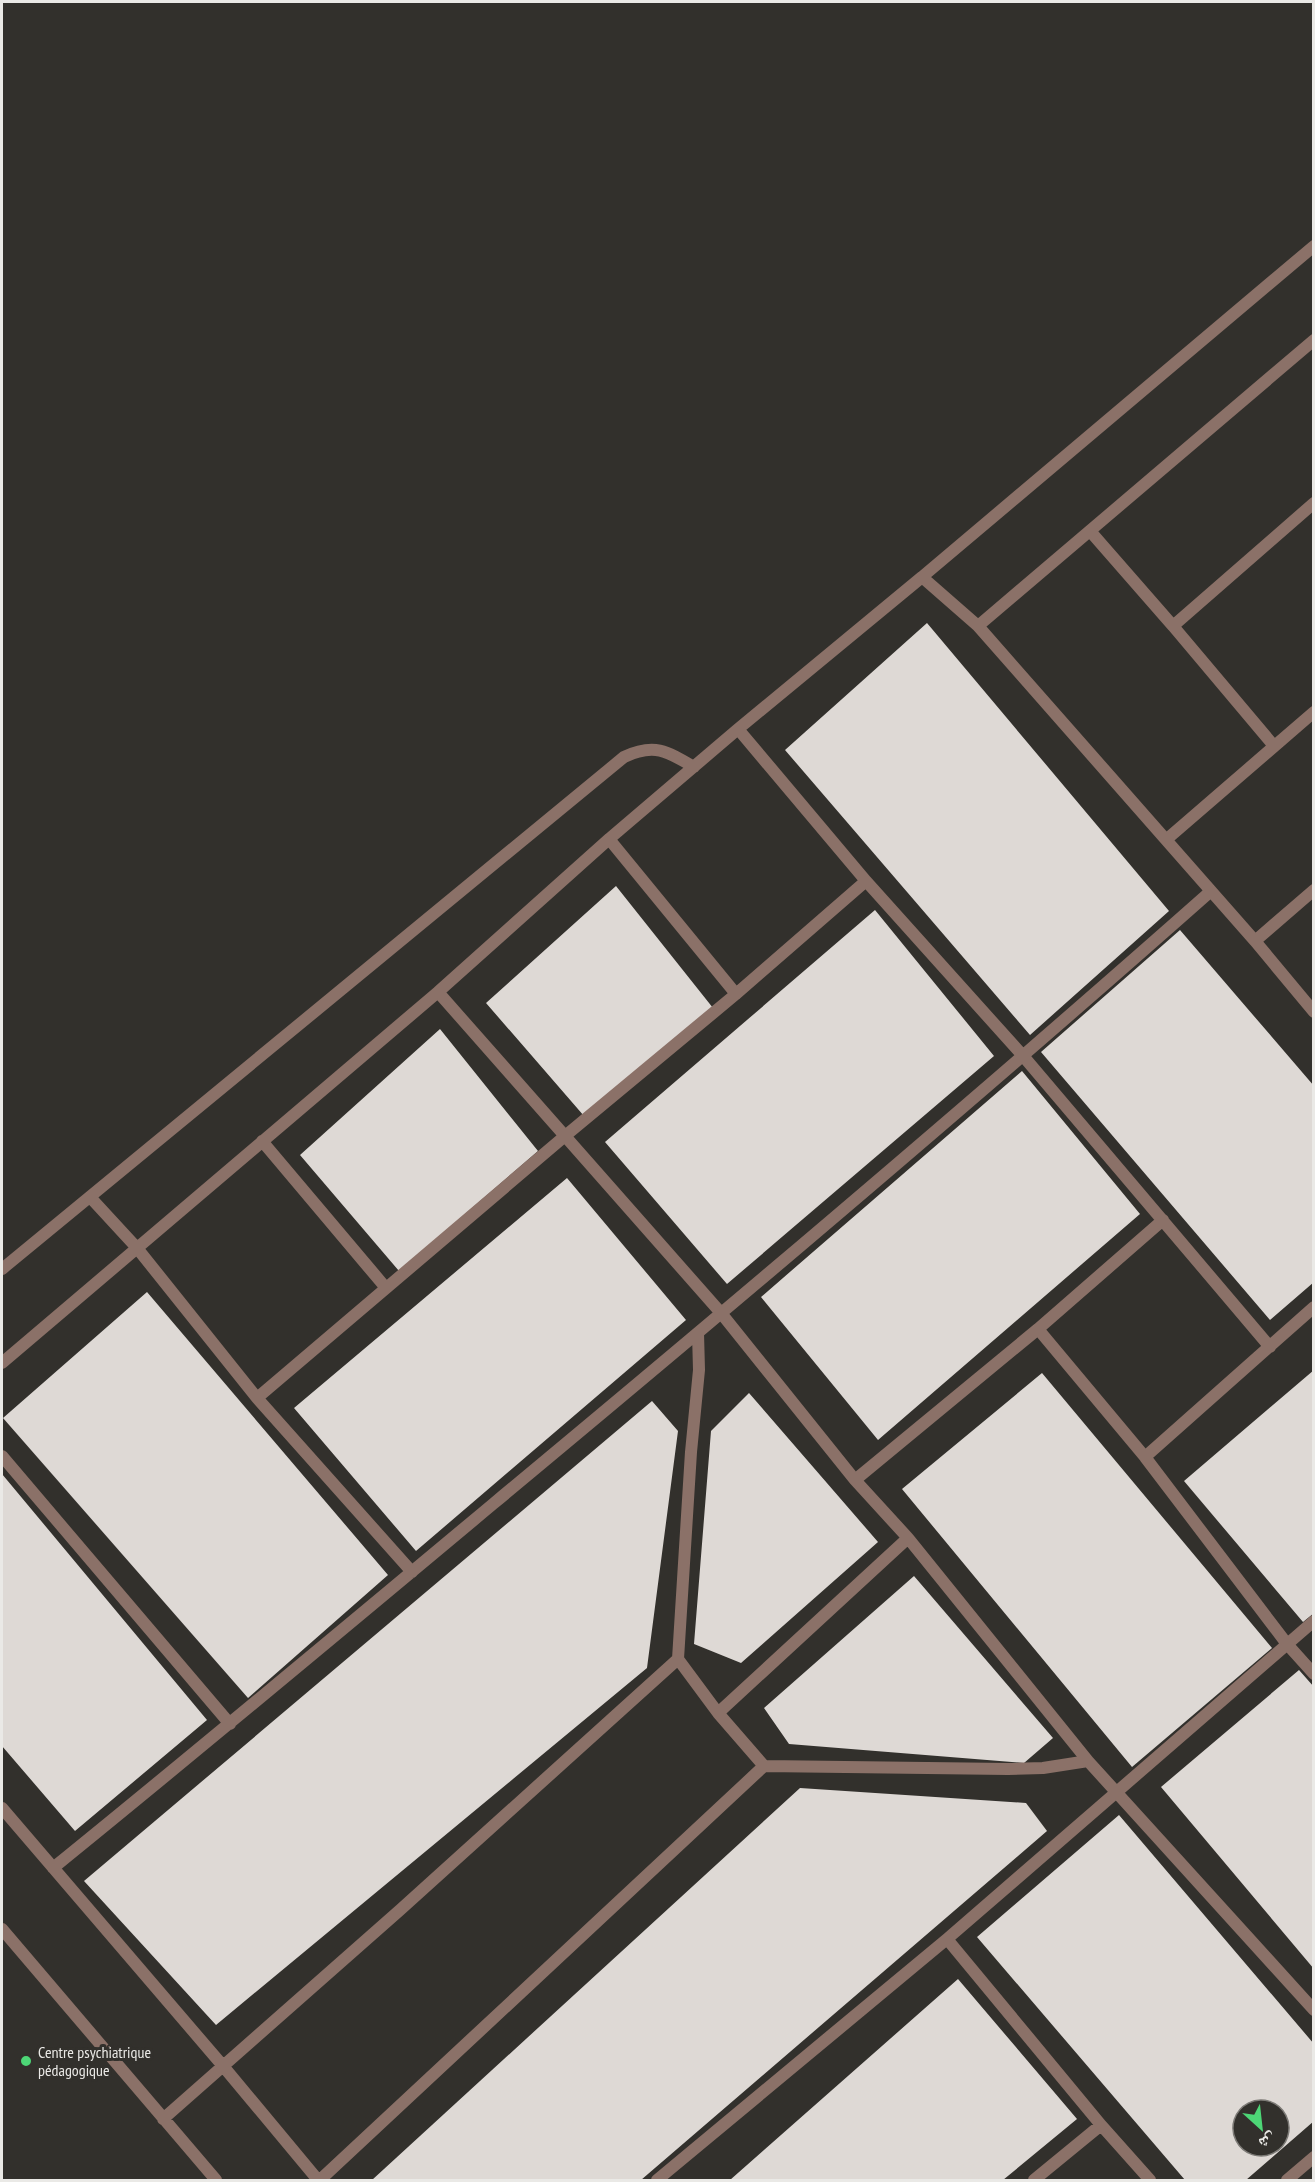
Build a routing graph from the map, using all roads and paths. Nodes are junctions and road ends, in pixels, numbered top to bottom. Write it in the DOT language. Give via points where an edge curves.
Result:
graph roads {
  1 [pos="1314,246"];
  2 [pos="1314,340"];
  3 [pos="1314,503"];
  4 [pos="1090,531"];
  5 [pos="922,578"];
  6 [pos="978,626"];
  7 [pos="1173,626"];
  8 [pos="1314,712"];
  9 [pos="738,729"];
  10 [pos="1274,746"];
  11 [pos="694,767"];
  12 [pos="609,839"];
  13 [pos="1167,839"];
  14 [pos="866,881"];
  15 [pos="1314,890"];
  16 [pos="1211,891"];
  17 [pos="1255,941"];
  18 [pos="438,992"];
  19 [pos="736,994"];
  20 [pos="1314,1012"];
  21 [pos="1024,1057"];
  22 [pos="565,1136"];
  23 [pos="262,1141"];
  24 [pos="90,1197"];
  25 [pos="1163,1220"];
  26 [pos="136,1248"];
  27 [pos="2,1269"];
  28 [pos="386,1288"];
  29 [pos="1314,1307"];
  30 [pos="721,1313"];
  31 [pos="1038,1329"];
  32 [pos="698,1333"];
  33 [pos="1270,1347"];
  34 [pos="2,1363"];
  35 [pos="257,1398"];
  36 [pos="2,1456"];
  37 [pos="1144,1457"];
  38 [pos="855,1480"];
  39 [pos="908,1538"];
  40 [pos="412,1572"];
  41 [pos="1314,1621"];
  42 [pos="1287,1644"];
  43 [pos="678,1659"];
  44 [pos="1314,1674"];
  45 [pos="718,1713"];
  46 [pos="230,1724"];
  47 [pos="1088,1761"];
  48 [pos="764,1766"];
  49 [pos="1116,1792"];
  50 [pos="2,1808"];
  51 [pos="53,1868"];
  52 [pos="2,1929"];
  53 [pos="947,1939"];
  54 [pos="1314,2010"];
  55 [pos="223,2066"];
  56 [pos="163,2119"];
  57 [pos="1101,2125"];
  58 [pos="1314,2157"];
  59 [pos="216,2181"];
  60 [pos="319,2181"];
  61 [pos="657,2181"];
  62 [pos="1034,2181"];
  63 [pos="1150,2181"];
  64 [pos="1287,2181"];
  1 -- 5 [label="street"];
  2 -- 4 [label="street"];
  3 -- 7 [label="street"];
  4 -- 6 [label="street"];
  4 -- 7 [label="street"];
  5 -- 6 [label="street"];
  5 -- 9 [label="street"];
  6 -- 13 [label="street"];
  7 -- 10 [label="street"];
  8 -- 10 [label="street"];
  9 -- 11 [label="street"];
  9 -- 14 [label="street"];
  10 -- 13 [label="street"];
  11 -- 12 [label="street"];
  11 -- 24 [label="street" via="656,749 624,757"];
  12 -- 18 [label="street"];
  12 -- 19 [label="street"];
  13 -- 16 [label="street"];
  14 -- 19 [label="street"];
  14 -- 21 [label="street"];
  15 -- 17 [label="street"];
  16 -- 17 [label="street"];
  16 -- 21 [label="street"];
  17 -- 20 [label="street"];
  18 -- 22 [label="street"];
  18 -- 23 [label="street"];
  19 -- 22 [label="street"];
  21 -- 25 [label="street"];
  21 -- 30 [label="street"];
  22 -- 28 [label="street"];
  22 -- 30 [label="street"];
  23 -- 26 [label="street"];
  23 -- 28 [label="street"];
  24 -- 26 [label="street"];
  24 -- 27 [label="street"];
  25 -- 31 [label="street"];
  25 -- 33 [label="street"];
  26 -- 34 [label="street"];
  26 -- 35 [label="street"];
  28 -- 35 [label="street"];
  29 -- 33 [label="street"];
  30 -- 32 [label="street"];
  30 -- 38 [label="street"];
  31 -- 37 [label="street"];
  31 -- 38 [label="street"];
  32 -- 40 [label="street"];
  32 -- 43 [label="street" via="699,1370"];
  33 -- 37 [label="street"];
  35 -- 40 [label="street"];
  36 -- 46 [label="street"];
  37 -- 42 [label="street"];
  38 -- 39 [label="street"];
  39 -- 45 [label="street"];
  39 -- 47 [label="street"];
  40 -- 46 [label="street"];
  41 -- 42 [label="street"];
  42 -- 44 [label="street"];
  42 -- 49 [label="street"];
  43 -- 45 [label="street"];
  43 -- 55 [label="street"];
  45 -- 48 [label="street"];
  46 -- 51 [label="street"];
  47 -- 48 [label="street" via="1008,1769"];
  47 -- 49 [label="street"];
  48 -- 60 [label="street"];
  49 -- 53 [label="street"];
  49 -- 54 [label="street"];
  50 -- 51 [label="street"];
  51 -- 55 [label="street"];
  52 -- 56 [label="street"];
  53 -- 57 [label="street"];
  53 -- 61 [label="street"];
  55 -- 56 [label="street"];
  55 -- 60 [label="street"];
  56 -- 59 [label="street"];
  57 -- 62 [label="street"];
  57 -- 63 [label="street"];
  58 -- 64 [label="street"];
}
